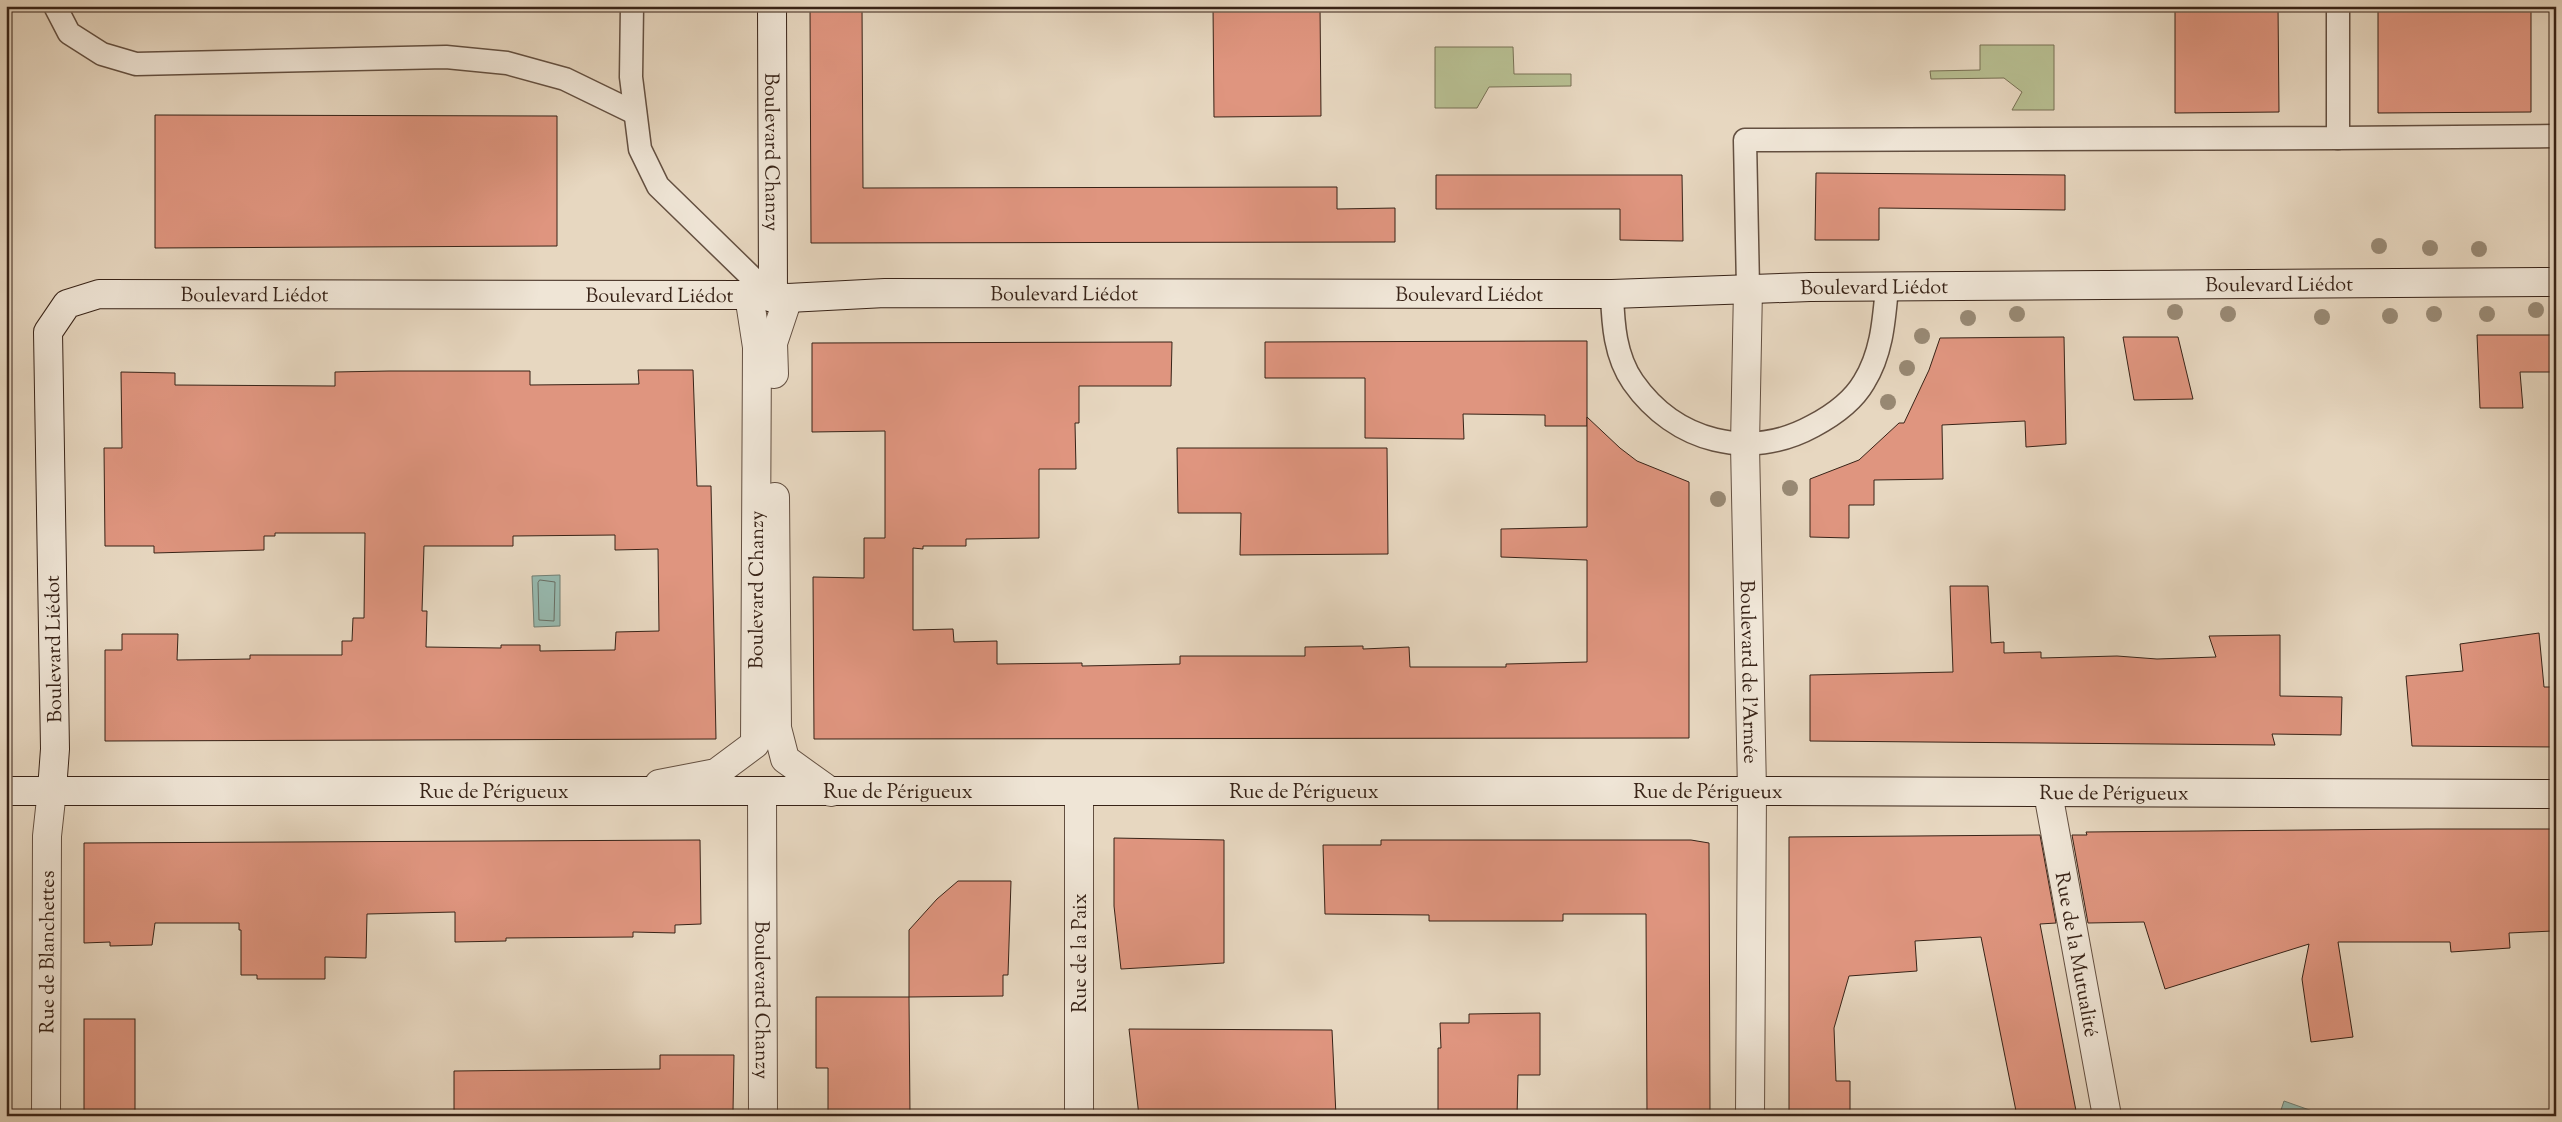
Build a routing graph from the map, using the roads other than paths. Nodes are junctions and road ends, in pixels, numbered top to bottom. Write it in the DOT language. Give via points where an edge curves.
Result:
graph roads {
  1 [pos="55,6"];
  2 [pos="632,6"];
  3 [pos="772,6"];
  4 [pos="2338,6"];
  5 [pos="635,113"];
  6 [pos="2556,136"];
  7 [pos="2338,138"];
  8 [pos="2556,282"];
  9 [pos="1887,287"];
  10 [pos="1748,288"];
  11 [pos="1612,294"];
  12 [pos="770,297"];
  13 [pos="1745,445"];
  14 [pos="52,790"];
  15 [pos="6,791"];
  16 [pos="626,791"];
  17 [pos="1079,791"];
  18 [pos="1752,791"];
  19 [pos="762,792"];
  20 [pos="831,792"];
  21 [pos="2048,793"];
  22 [pos="2556,794"];
  23 [pos="46,1116"];
  24 [pos="763,1116"];
  25 [pos="1078,1116"];
  26 [pos="1750,1116"];
  27 [pos="2107,1116"];
  1 -- 5 [label="lane" via="69,33 102,54 136,64 446,57 507,64 565,80"];
  2 -- 5 [label="lane" via="631,77"];
  3 -- 12 [label="main road, Boulevard Chanzy"];
  4 -- 7 [label="lane"];
  5 -- 12 [label="lane" via="640,149 658,186"];
  6 -- 7 [label="lane"];
  7 -- 10 [label="lane" via="1745,140"];
  8 -- 9 [label="main road, Boulevard Liédot"];
  9 -- 10 [label="main road, Boulevard Liédot"];
  9 -- 13 [label="lane" via="1882,339 1864,382 1832,416 1791,438"];
  10 -- 11 [label="main road, Boulevard Liédot"];
  10 -- 13 [label="main road, Boulevard de l'Armée"];
  11 -- 12 [label="main road, Boulevard Liédot" via="885,293"];
  11 -- 13 [label="lane" via="1614,339 1632,381 1662,414 1701,437"];
  12 -- 14 [label="main road, Boulevard Liédot" via="99,294 67,304 48,332 55,749"];
  12 -- 16 [label="main road, Boulevard Chanzy" via="757,347 755,744 716,773"];
  12 -- 20 [label="main road, Boulevard Chanzy" via="777,728 786,759"];
  13 -- 18 [label="main road, Boulevard de l'Armée"];
  14 -- 15 [label="main road, Rue de Périgueux"];
  14 -- 16 [label="main road, Rue de Périgueux"];
  14 -- 23 [label="main road, Rue de Blanchettes" via="47,836"];
  16 -- 19 [label="main road, Rue de Périgueux"];
  17 -- 18 [label="main road, Rue de Périgueux"];
  17 -- 20 [label="main road, Rue de Périgueux"];
  17 -- 25 [label="main road, Rue de la Paix"];
  18 -- 21 [label="main road, Rue de Périgueux"];
  18 -- 26 [label="main road, Boulevard de l'Armée"];
  19 -- 20 [label="main road, Rue de Périgueux"];
  19 -- 24 [label="main road, Boulevard Chanzy"];
  21 -- 22 [label="main road, Rue de Périgueux"];
  21 -- 27 [label="main road, Rue de la Mutualité"];
}
